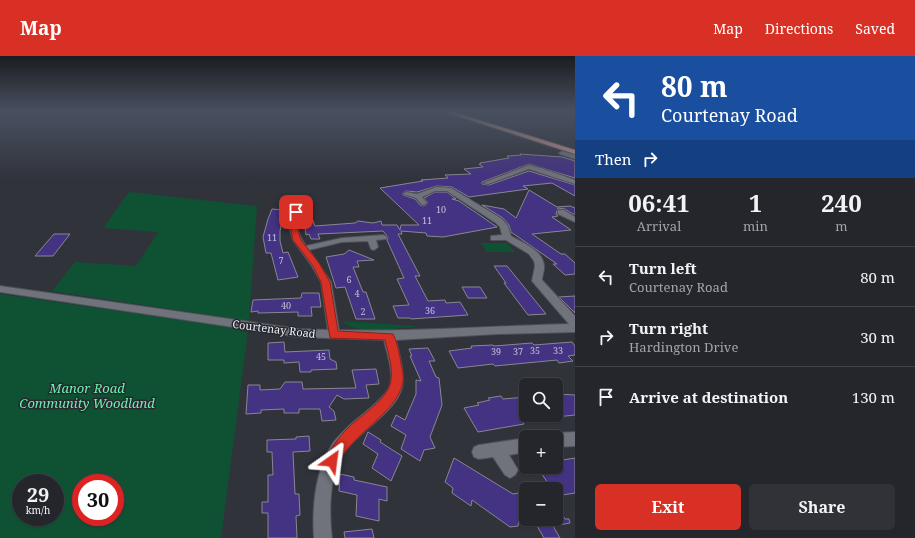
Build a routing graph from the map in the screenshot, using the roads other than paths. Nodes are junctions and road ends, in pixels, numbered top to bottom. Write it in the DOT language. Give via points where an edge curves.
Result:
graph roads {
  1 [pos="518,133"];
  2 [pos="575,152"];
  3 [pos="562,153"];
  4 [pos="575,157"];
  5 [pos="488,175"];
  6 [pos="497,179"];
  7 [pos="575,182"];
  8 [pos="486,183"];
  9 [pos="406,194"];
  10 [pos="562,212"];
  11 [pos="306,219"];
  12 [pos="575,220"];
  13 [pos="383,237"];
  14 [pos="507,237"];
  15 [pos="371,238"];
  16 [pos="494,238"];
  17 [pos="374,247"];
  18 [pos="304,249"];
  19 [pos="0,289"];
  20 [pos="575,323"];
  21 [pos="575,328"];
  22 [pos="334,335"];
  23 [pos="390,336"];
  24 [pos="575,439"];
  25 [pos="563,440"];
  26 [pos="519,446"];
  27 [pos="496,449"];
  28 [pos="479,452"];
  29 [pos="510,470"];
  30 [pos="323,538"];
  1 -- 2 [label="main road"];
  3 -- 4 [label="street"];
  5 -- 6 [label="street"];
  6 -- 7 [label="street" via="534,165"];
  6 -- 8 [label="street"];
  9 -- 14 [label="street" via="420,199 434,189 451,186 499,221 504,226"];
  10 -- 12 [label="street"];
  11 -- 18 [label="street" via="295,215 293,226 297,240"];
  13 -- 15 [label="street"];
  14 -- 16 [label="street"];
  14 -- 20 [label="street" via="533,254 540,267 537,282"];
  15 -- 17 [label="street"];
  15 -- 18 [label="street" via="342,240"];
  18 -- 22 [label="street" via="326,282"];
  19 -- 22 [label="street, Courtenay Road" via="275,330"];
  21 -- 23 [label="street, Courtenay Road"];
  22 -- 23 [label="street, Courtenay Road"];
  23 -- 30 [label="street" via="396,367 397,381 394,392 336,451 328,471 321,513"];
  24 -- 25 [label="street"];
  26 -- 27 [label="street"];
  27 -- 28 [label="street"];
  27 -- 29 [label="street"];
}
